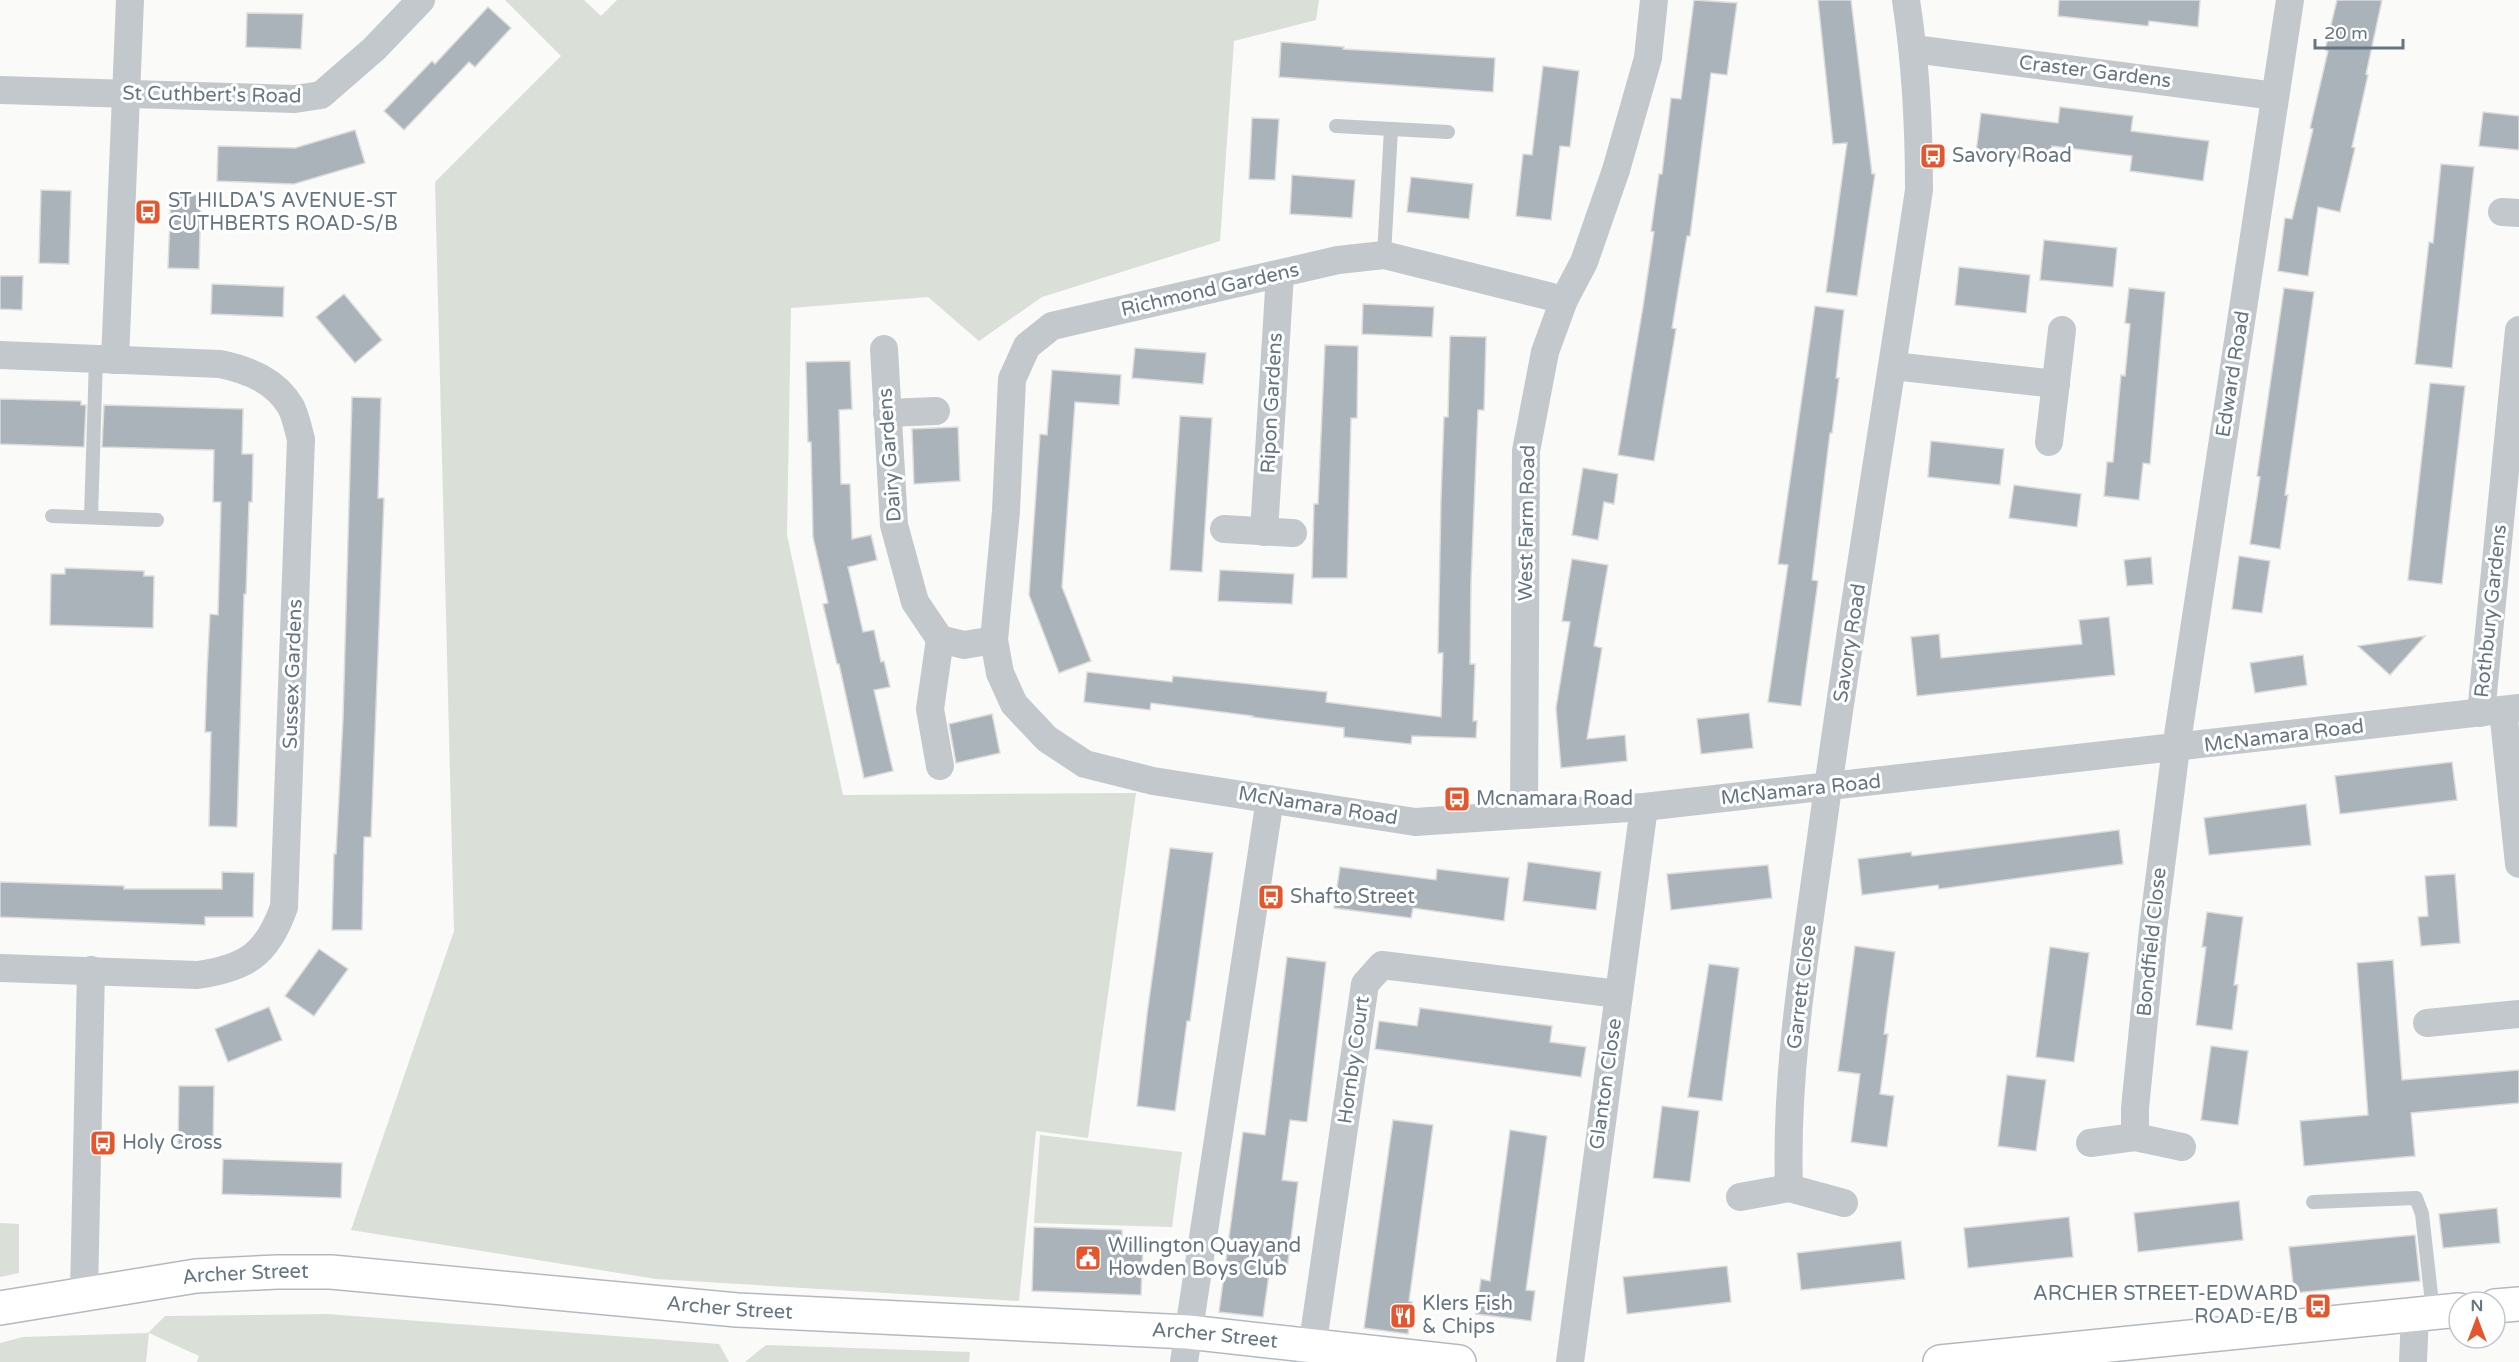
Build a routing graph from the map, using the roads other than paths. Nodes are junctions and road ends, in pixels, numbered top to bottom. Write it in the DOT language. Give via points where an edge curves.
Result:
graph roads {
  1 [pos="130,0"];
  2 [pos="421,0"];
  3 [pos="1654,0"];
  4 [pos="1906,0"];
  5 [pos="2289,0"];
  6 [pos="1914,49"];
  7 [pos="0,90"];
  8 [pos="127,93"];
  9 [pos="2275,96"];
  10 [pos="1336,126"];
  11 [pos="1391,129"];
  12 [pos="1448,132"];
  13 [pos="1384,255"];
  14 [pos="1280,274"];
  15 [pos="1564,300"];
  16 [pos="2062,330"];
  17 [pos="2519,330"];
  18 [pos="884,349"];
  19 [pos="0,355"];
  20 [pos="106,359"];
  21 [pos="1893,366"];
  22 [pos="2056,384"];
  23 [pos="936,411"];
  24 [pos="887,412"];
  25 [pos="2049,442"];
  26 [pos="52,516"];
  27 [pos="91,517"];
  28 [pos="157,520"];
  29 [pos="1224,529"];
  30 [pos="1264,532"];
  31 [pos="1293,533"];
  32 [pos="940,639"];
  33 [pos="993,640"];
  34 [pos="2501,710"];
  35 [pos="2176,748"];
  36 [pos="940,766"];
  37 [pos="1828,787"];
  38 [pos="1270,799"];
  39 [pos="1644,807"];
  40 [pos="1524,814"];
  41 [pos="2519,864"];
  42 [pos="0,968"];
  43 [pos="91,970"];
  44 [pos="1618,994"];
  45 [pos="2519,1014"];
  46 [pos="2427,1023"];
  47 [pos="2135,1137"];
  48 [pos="2090,1143"];
  49 [pos="2182,1147"];
  50 [pos="1789,1188"];
  51 [pos="1740,1197"];
  52 [pos="2313,1202"];
  53 [pos="1844,1203"];
  54 [pos="84,1294"];
  55 [pos="0,1308"];
  56 [pos="2436,1312"];
  57 [pos="1186,1347"];
  58 [pos="1311,1353"];
  59 [pos="1459,1362"];
  60 [pos="1570,1362"];
  61 [pos="1940,1362"];
  62 [pos="2413,1362"];
  1 -- 8 [label="street"];
  2 -- 8 [label="street, St Cuthbert's Road" via="374,49 321,95 295,99"];
  3 -- 15 [label="street, West Farm Road" via="1648,57 1616,170 1584,262"];
  4 -- 6 [label="street, Savory Road"];
  5 -- 9 [label="street, Edward Road"];
  6 -- 9 [label="street, Craster Gardens"];
  6 -- 21 [label="street, Savory Road" via="1919,190"];
  7 -- 8 [label="street, St Cuthbert's Road"];
  8 -- 20 [label="street"];
  9 -- 35 [label="street, Edward Road"];
  10 -- 11 [label="lane"];
  11 -- 12 [label="lane"];
  11 -- 13 [label="lane"];
  13 -- 14 [label="street, Richmond Gardens" via="1338,260"];
  13 -- 15 [label="street, Richmond Gardens"];
  14 -- 30 [label="street, Ripon Gardens"];
  14 -- 33 [label="street, Richmond Gardens" via="1052,326 1027,346 1012,379 1006,511"];
  15 -- 40 [label="street, West Farm Road" via="1545,352 1526,451"];
  16 -- 22 [label="street"];
  17 -- 34 [label="street, Rothbury Gardens"];
  18 -- 24 [label="street, Dairy Gardens"];
  19 -- 20 [label="street, Sussex Gardens"];
  20 -- 27 [label="lane"];
  20 -- 43 [label="street, Sussex Gardens" via="220,364 245,369 268,382 291,407 301,439 284,907 279,923 263,948 227,970 197,975"];
  21 -- 22 [label="street"];
  21 -- 37 [label="street, Savory Road"];
  22 -- 25 [label="street"];
  23 -- 24 [label="street"];
  24 -- 32 [label="street, Dairy Gardens" via="894,525 915,602"];
  26 -- 27 [label="lane"];
  27 -- 28 [label="lane"];
  29 -- 30 [label="street"];
  30 -- 31 [label="street"];
  32 -- 33 [label="street" via="964,645"];
  32 -- 36 [label="street" via="930,709"];
  33 -- 38 [label="street, McNamara Road" via="1000,673 1014,704 1047,739 1085,764 1153,781"];
  34 -- 35 [label="street, McNamara Road"];
  34 -- 41 [label="street, Rothbury Gardens"];
  35 -- 37 [label="street, McNamara Road"];
  35 -- 47 [label="street, Bondfield Close" via="2152,940"];
  37 -- 39 [label="street, McNamara Road"];
  37 -- 50 [label="street, Garrett Close" via="1798,1009 1790,1097"];
  38 -- 40 [label="street, McNamara Road" via="1415,822"];
  38 -- 57 [label="street"];
  39 -- 40 [label="street, McNamara Road"];
  39 -- 44 [label="street, Glanton Close"];
  42 -- 43 [label="street, Sussex Gardens"];
  43 -- 54 [label="street"];
  44 -- 58 [label="street, Hornby Court" via="1382,965 1365,984"];
  44 -- 60 [label="street, Glanton Close"];
  45 -- 46 [label="street"];
  47 -- 48 [label="street"];
  47 -- 49 [label="street"];
  50 -- 51 [label="street"];
  50 -- 53 [label="street"];
  52 -- 56 [label="lane" via="2416,1198"];
  54 -- 55 [label="main road, Archer Street"];
  54 -- 57 [label="main road, Archer Street" via="196,1276 331,1272"];
  56 -- 61 [label="main road"];
  56 -- 62 [label="street"];
  57 -- 58 [label="main road, Archer Street"];
  58 -- 59 [label="main road, Archer Street"];
}
